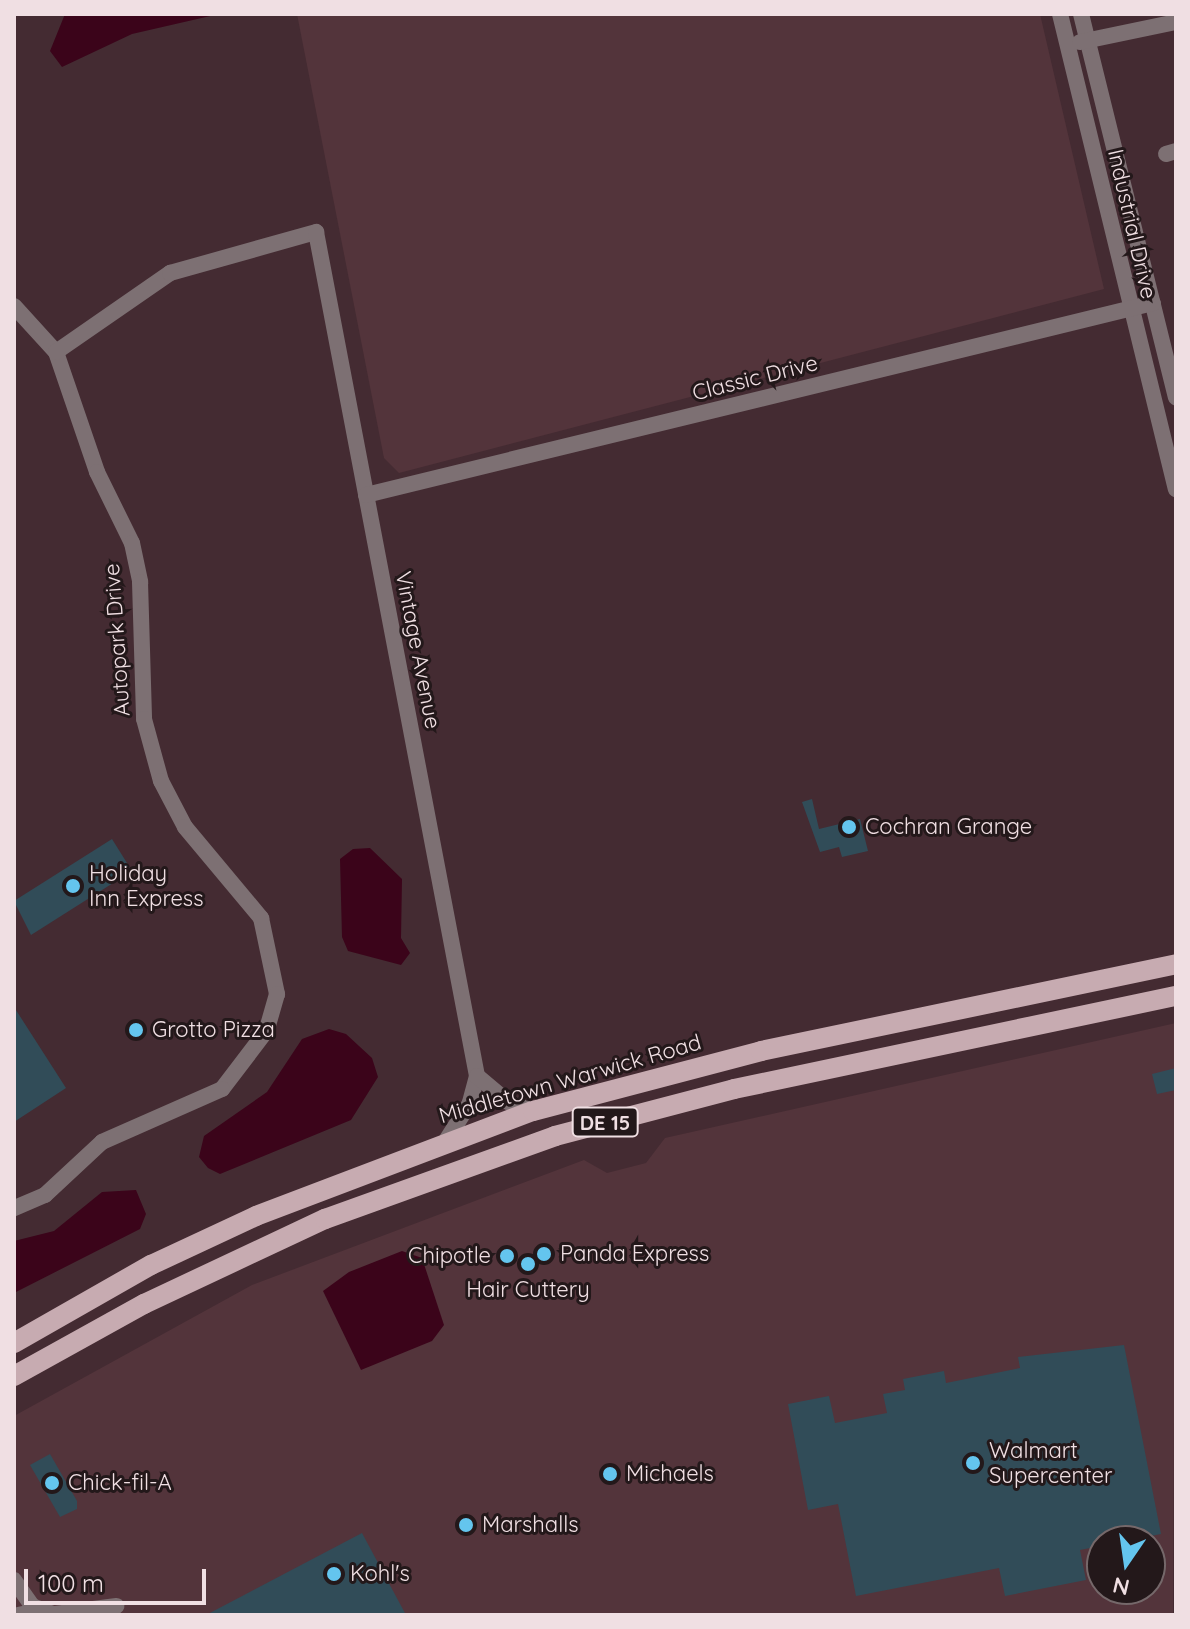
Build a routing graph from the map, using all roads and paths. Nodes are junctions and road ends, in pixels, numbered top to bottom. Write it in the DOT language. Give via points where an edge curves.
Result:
graph roads {
  1 [pos="1060,14"];
  2 [pos="1081,14"];
  3 [pos="1176,22"];
  4 [pos="1089,41"];
  5 [pos="1067,45"];
  6 [pos="1153,303"];
  7 [pos="14,306"];
  8 [pos="1129,310"];
  9 [pos="56,352"];
  10 [pos="1176,397"];
  11 [pos="1176,489"];
  12 [pos="366,495"];
  13 [pos="1176,964"];
  14 [pos="1176,996"];
  15 [pos="477,1076"];
  16 [pos="533,1111"];
  17 [pos="447,1139"];
  18 [pos="14,1208"];
  19 [pos="14,1343"];
  20 [pos="14,1376"];
  21 [pos="14,1580"];
  22 [pos="51,1613"];
  23 [pos="18,1615"];
  24 [pos="95,1615"];
  1 -- 5 [label="street, Industrial Drive"];
  2 -- 4 [label="street, Industrial Drive"];
  3 -- 4 [label="street"];
  4 -- 5 [label="street"];
  4 -- 6 [label="street, Industrial Drive"];
  5 -- 8 [label="street, Industrial Drive"];
  6 -- 8 [label="street, Classic Drive"];
  6 -- 10 [label="street, Industrial Drive"];
  7 -- 9 [label="street, Autopark Drive"];
  8 -- 11 [label="street, Industrial Drive"];
  8 -- 12 [label="street, Classic Drive"];
  9 -- 12 [label="street, Vintage Avenue" via="170,273 316,232"];
  9 -- 18 [label="street, Autopark Drive" via="97,472 132,543 140,582 144,719 161,781 185,827 261,918 277,994 267,1030 222,1089 102,1142 45,1195"];
  12 -- 15 [label="street, Vintage Avenue"];
  13 -- 16 [label="main road, Middletown Warwick Road / DE 15" via="761,1051"];
  14 -- 20 [label="main road, DE 15" via="749,1085 555,1136 325,1219 144,1304"];
  15 -- 16 [label="street" via="508,1102"];
  15 -- 17 [label="street" via="470,1103"];
  16 -- 17 [label="main road, Middletown Warwick Road / DE 15"];
  17 -- 19 [label="main road, Middletown Warwick Road / DE 15" via="192,1246"];
  21 -- 22 [label="street"];
  22 -- 23 [label="street"];
  22 -- 24 [label="street" via="116,1606"];
}
